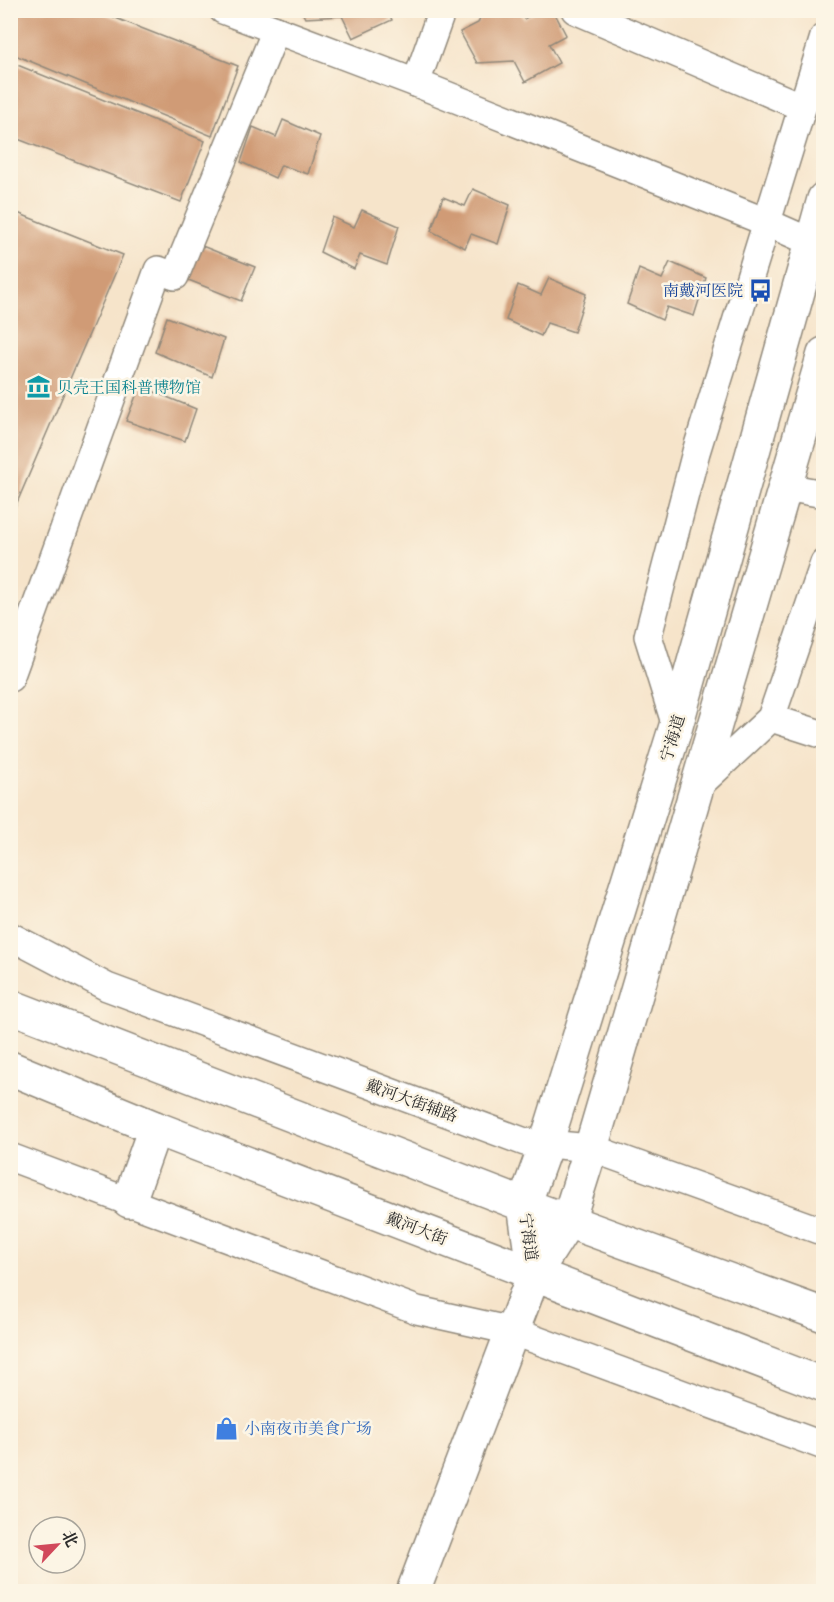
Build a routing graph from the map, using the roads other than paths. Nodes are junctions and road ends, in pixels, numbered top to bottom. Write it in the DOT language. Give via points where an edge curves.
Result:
graph roads {
  1 [pos="223,10"];
  2 [pos="442,10"];
  3 [pos="575,10"];
  4 [pos="251,15"];
  5 [pos="276,30"];
  6 [pos="824,37"];
  7 [pos="416,83"];
  8 [pos="802,107"];
  9 [pos="824,199"];
  10 [pos="766,222"];
  11 [pos="811,242"];
  12 [pos="824,354"];
  13 [pos="785,487"];
  14 [pos="824,494"];
  15 [pos="824,563"];
  16 [pos="10,678"];
  17 [pos="771,717"];
  18 [pos="676,726"];
  19 [pos="824,735"];
  20 [pos="695,789"];
  21 [pos="10,936"];
  22 [pos="10,1006"];
  23 [pos="10,1068"];
  24 [pos="154,1128"];
  25 [pos="546,1144"];
  26 [pos="591,1148"];
  27 [pos="10,1157"];
  28 [pos="129,1201"];
  29 [pos="524,1205"];
  30 [pos="568,1221"];
  31 [pos="824,1232"];
  32 [pos="534,1274"];
  33 [pos="824,1315"];
  34 [pos="512,1331"];
  35 [pos="824,1385"];
  36 [pos="824,1446"];
  37 [pos="413,1592"];
  1 -- 4 [label="street"];
  2 -- 7 [label="street"];
  3 -- 8 [label="street"];
  4 -- 5 [label="street"];
  5 -- 7 [label="street"];
  5 -- 16 [label="street" via="175,276 158,270"];
  6 -- 8 [label="street"];
  7 -- 10 [label="street"];
  8 -- 10 [label="street"];
  9 -- 11 [label="main road, 宁海道"];
  10 -- 11 [label="street"];
  10 -- 18 [label="street" via="696,452 648,636"];
  11 -- 18 [label="main road, 宁海道"];
  12 -- 13 [label="main road, 宁海道"];
  13 -- 14 [label="street"];
  13 -- 20 [label="main road, 宁海道"];
  15 -- 17 [label="street"];
  17 -- 19 [label="street"];
  17 -- 20 [label="street"];
  18 -- 25 [label="main road, 宁海道"];
  20 -- 26 [label="main road, 宁海道"];
  21 -- 25 [label="street, 戴河大街辅路" via="107,987 525,1142"];
  22 -- 29 [label="main road"];
  23 -- 24 [label="main road, 戴河大街"];
  24 -- 28 [label="main road"];
  24 -- 32 [label="main road, 戴河大街"];
  25 -- 26 [label="street, 戴河大街辅路"];
  25 -- 29 [label="main road, 宁海道"];
  26 -- 30 [label="main road, 宁海道"];
  26 -- 31 [label="street, 戴河大街辅路"];
  27 -- 28 [label="street"];
  28 -- 34 [label="street" via="417,1310"];
  29 -- 30 [label="main road"];
  29 -- 32 [label="main road, 宁海道"];
  30 -- 32 [label="main road, 宁海道"];
  30 -- 33 [label="main road"];
  32 -- 34 [label="main road, 宁海道"];
  32 -- 35 [label="main road, 戴河大街"];
  34 -- 36 [label="street"];
  34 -- 37 [label="main road, 宁海道"];
}
